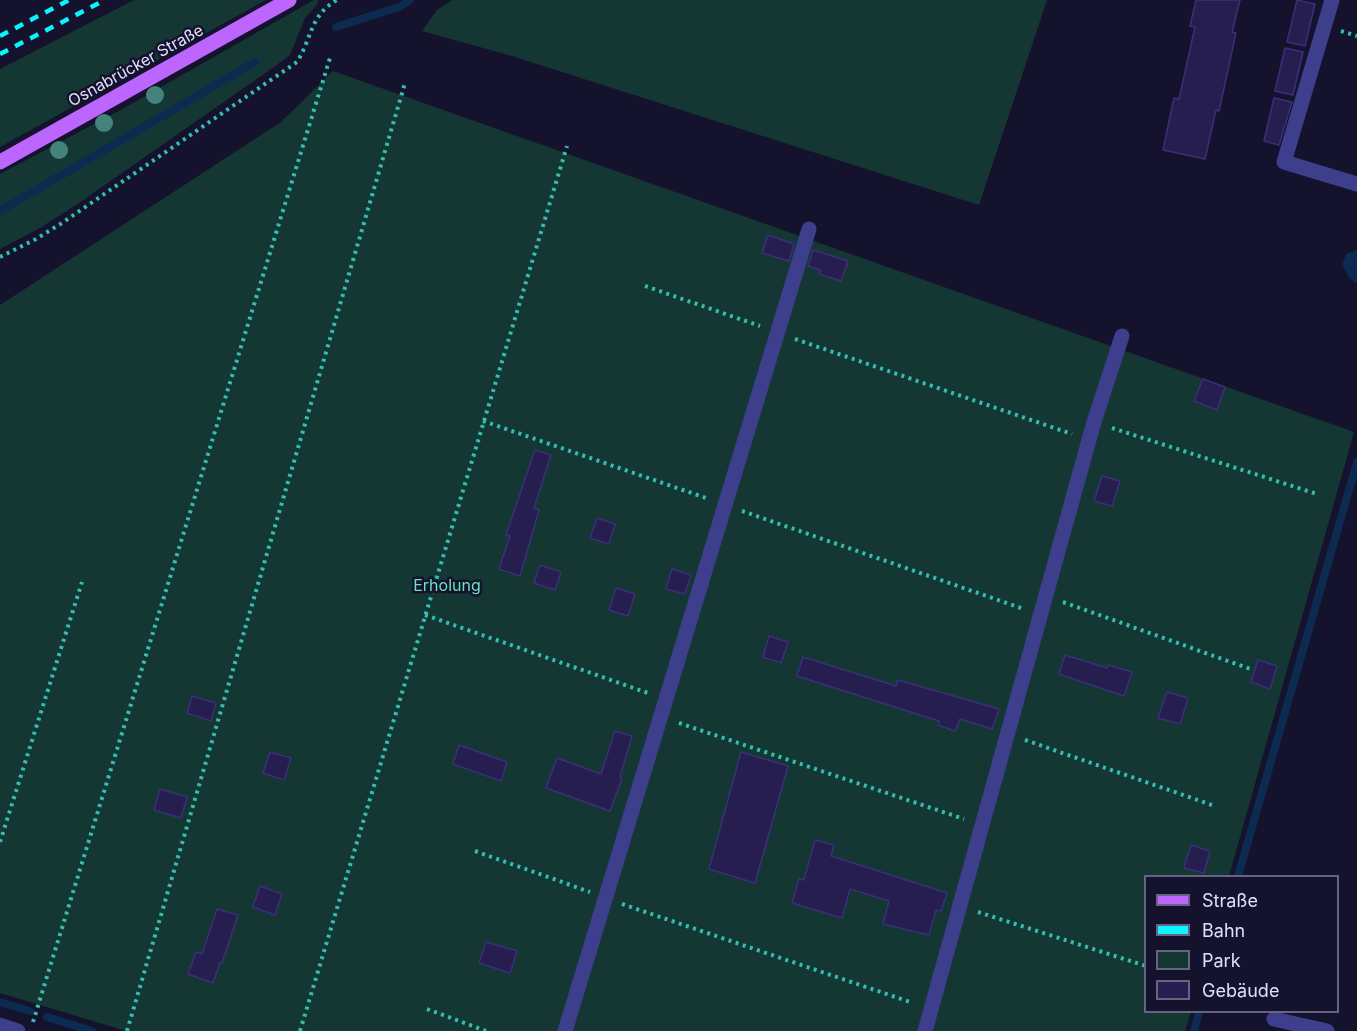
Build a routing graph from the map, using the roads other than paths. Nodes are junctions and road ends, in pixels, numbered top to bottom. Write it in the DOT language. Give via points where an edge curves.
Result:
graph roads {
  1 [pos="289,0"];
  2 [pos="1332,0"];
  3 [pos="0,162"];
  4 [pos="1357,184"];
  5 [pos="809,228"];
  6 [pos="1122,336"];
  7 [pos="1274,1019"];
  8 [pos="0,1025"];
  9 [pos="18,1031"];
  10 [pos="565,1031"];
  11 [pos="925,1031"];
  12 [pos="1326,1031"];
  1 -- 3 [label="main road, Osnabrücker Straße"];
  2 -- 4 [label="street" via="1284,162"];
  5 -- 10 [label="street"];
  6 -- 11 [label="street" via="1094,422"];
  7 -- 12 [label="street"];
  8 -- 9 [label="street"];
}
